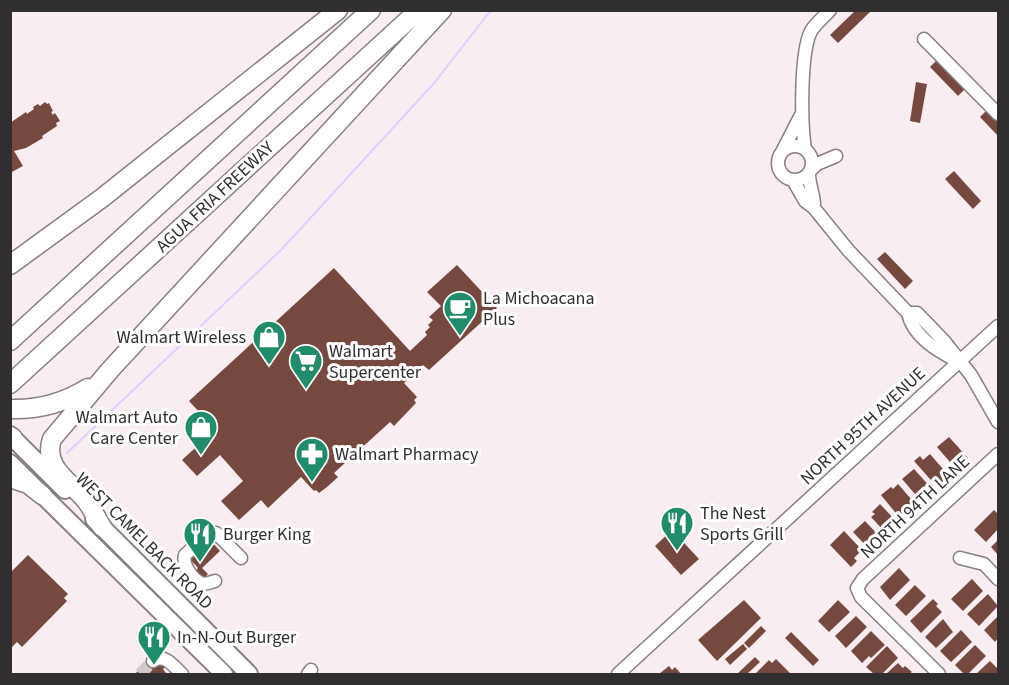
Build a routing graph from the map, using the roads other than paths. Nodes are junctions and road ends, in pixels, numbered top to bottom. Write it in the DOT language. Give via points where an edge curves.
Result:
graph roads {
  1 [pos="338,10"];
  2 [pos="371,10"];
  3 [pos="419,10"];
  4 [pos="442,10"];
  5 [pos="830,10"];
  6 [pos="924,39"];
  7 [pos="999,114"];
  8 [pos="801,115"];
  9 [pos="783,150"];
  10 [pos="808,151"];
  11 [pos="810,171"];
  12 [pos="793,180"];
  13 [pos="814,208"];
  14 [pos="10,265"];
  15 [pos="999,326"];
  16 [pos="10,341"];
  17 [pos="959,362"];
  18 [pos="110,370"];
  19 [pos="10,384"];
  20 [pos="10,409"];
  21 [pos="999,422"];
  22 [pos="12,437"];
  23 [pos="999,454"];
  24 [pos="10,463"];
  25 [pos="10,478"];
  26 [pos="42,495"];
  27 [pos="102,527"];
  28 [pos="241,558"];
  29 [pos="960,558"];
  30 [pos="999,579"];
  31 [pos="215,582"];
  32 [pos="134,585"];
  33 [pos="153,661"];
  34 [pos="243,671"];
  35 [pos="182,675"];
  36 [pos="224,675"];
  37 [pos="618,675"];
  38 [pos="939,675"];
  1 -- 14 [label="highway" via="102,198"];
  2 -- 16 [label="highway, AGUA FRIA FREEWAY"];
  3 -- 19 [label="highway, AGUA FRIA FREEWAY"];
  4 -- 18 [label="highway"];
  5 -- 8 [label="street" via="811,30 806,46"];
  6 -- 7 [label="street"];
  8 -- 9 [label="street"];
  8 -- 10 [label="street"];
  9 -- 10 [label="street" via="793,146"];
  9 -- 12 [label="street" via="778,165 783,175"];
  10 -- 11 [label="street" via="813,163"];
  10 -- 11 [label="street" via="817,156 836,156"];
  11 -- 12 [label="street"];
  11 -- 13 [label="street"];
  12 -- 13 [label="street"];
  13 -- 17 [label="street" via="848,250 908,313 917,313"];
  15 -- 17 [label="street, NORTH 95TH AVENUE"];
  17 -- 21 [label="street"];
  17 -- 37 [label="street, NORTH 95TH AVENUE"];
  18 -- 20 [label="highway" via="62,402"];
  18 -- 27 [label="highway" via="57,430 49,446 55,469 86,501"];
  22 -- 27 [label="main road, WEST CAMELBACK ROAD"];
  23 -- 38 [label="street, NORTH 94TH LANE" via="857,588 861,597"];
  24 -- 26 [label="main road, WEST CAMELBACK ROAD"];
  25 -- 26 [label="highway" via="28,484"];
  26 -- 32 [label="main road, WEST CAMELBACK ROAD"];
  27 -- 34 [label="main road, WEST CAMELBACK ROAD"];
  28 -- 31 [label="street" via="216,533 208,534 185,555 183,563 200,582"];
  29 -- 30 [label="street" via="984,564"];
  32 -- 34 [label="main road" via="165,604 218,658"];
  32 -- 36 [label="main road, WEST CAMELBACK ROAD"];
  33 -- 35 [label="street" via="165,658"];
}
